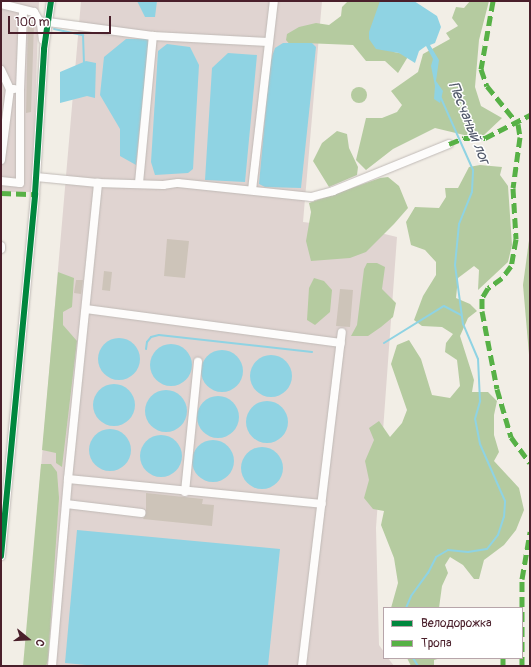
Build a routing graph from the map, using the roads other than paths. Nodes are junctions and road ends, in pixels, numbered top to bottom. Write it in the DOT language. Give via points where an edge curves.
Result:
graph roads {
  1 [pos="51,1"];
  2 [pos="274,1"];
  3 [pos="3,3"];
  4 [pos="21,6"];
  5 [pos="48,22"];
  6 [pos="153,36"];
  7 [pos="268,42"];
  8 [pos="44,49"];
  9 [pos="1,70"];
  10 [pos="10,89"];
  11 [pos="20,90"];
  12 [pos="449,144"];
  13 [pos="1,160"];
  14 [pos="36,177"];
  15 [pos="1,181"];
  16 [pos="98,183"];
  17 [pos="139,183"];
  18 [pos="252,190"];
  19 [pos="1,246"];
  20 [pos="1,249"];
  21 [pos="86,309"];
  22 [pos="342,332"];
  23 [pos="341,343"];
  24 [pos="198,362"];
  25 [pos="68,479"];
  26 [pos="184,492"];
  27 [pos="66,504"];
  28 [pos="322,504"];
  29 [pos="141,513"];
  30 [pos="1,556"];
  31 [pos="52,666"];
  32 [pos="302,666"];
  1 -- 5 [label="street"];
  2 -- 7 [label="street"];
  3 -- 4 [label="street"];
  4 -- 8 [label="street" via="34,12 41,24"];
  4 -- 11 [label="street"];
  5 -- 6 [label="street"];
  5 -- 8 [label="street"];
  6 -- 7 [label="street"];
  6 -- 17 [label="street"];
  7 -- 18 [label="street"];
  8 -- 14 [label="street"];
  9 -- 10 [label="street"];
  10 -- 11 [label="street"];
  10 -- 13 [label="street"];
  11 -- 15 [label="street" via="20,183"];
  12 -- 18 [label="street" via="333,191 311,197"];
  14 -- 16 [label="street"];
  14 -- 30 [label="street"];
  16 -- 17 [label="street"];
  16 -- 21 [label="street"];
  17 -- 18 [label="street" via="178,183"];
  19 -- 20 [label="street"];
  21 -- 23 [label="street"];
  21 -- 25 [label="street"];
  22 -- 23 [label="street"];
  23 -- 28 [label="street"];
  24 -- 26 [label="street"];
  25 -- 26 [label="street"];
  25 -- 27 [label="street"];
  26 -- 28 [label="street"];
  27 -- 29 [label="street"];
  27 -- 31 [label="street"];
  28 -- 32 [label="street"];
}
